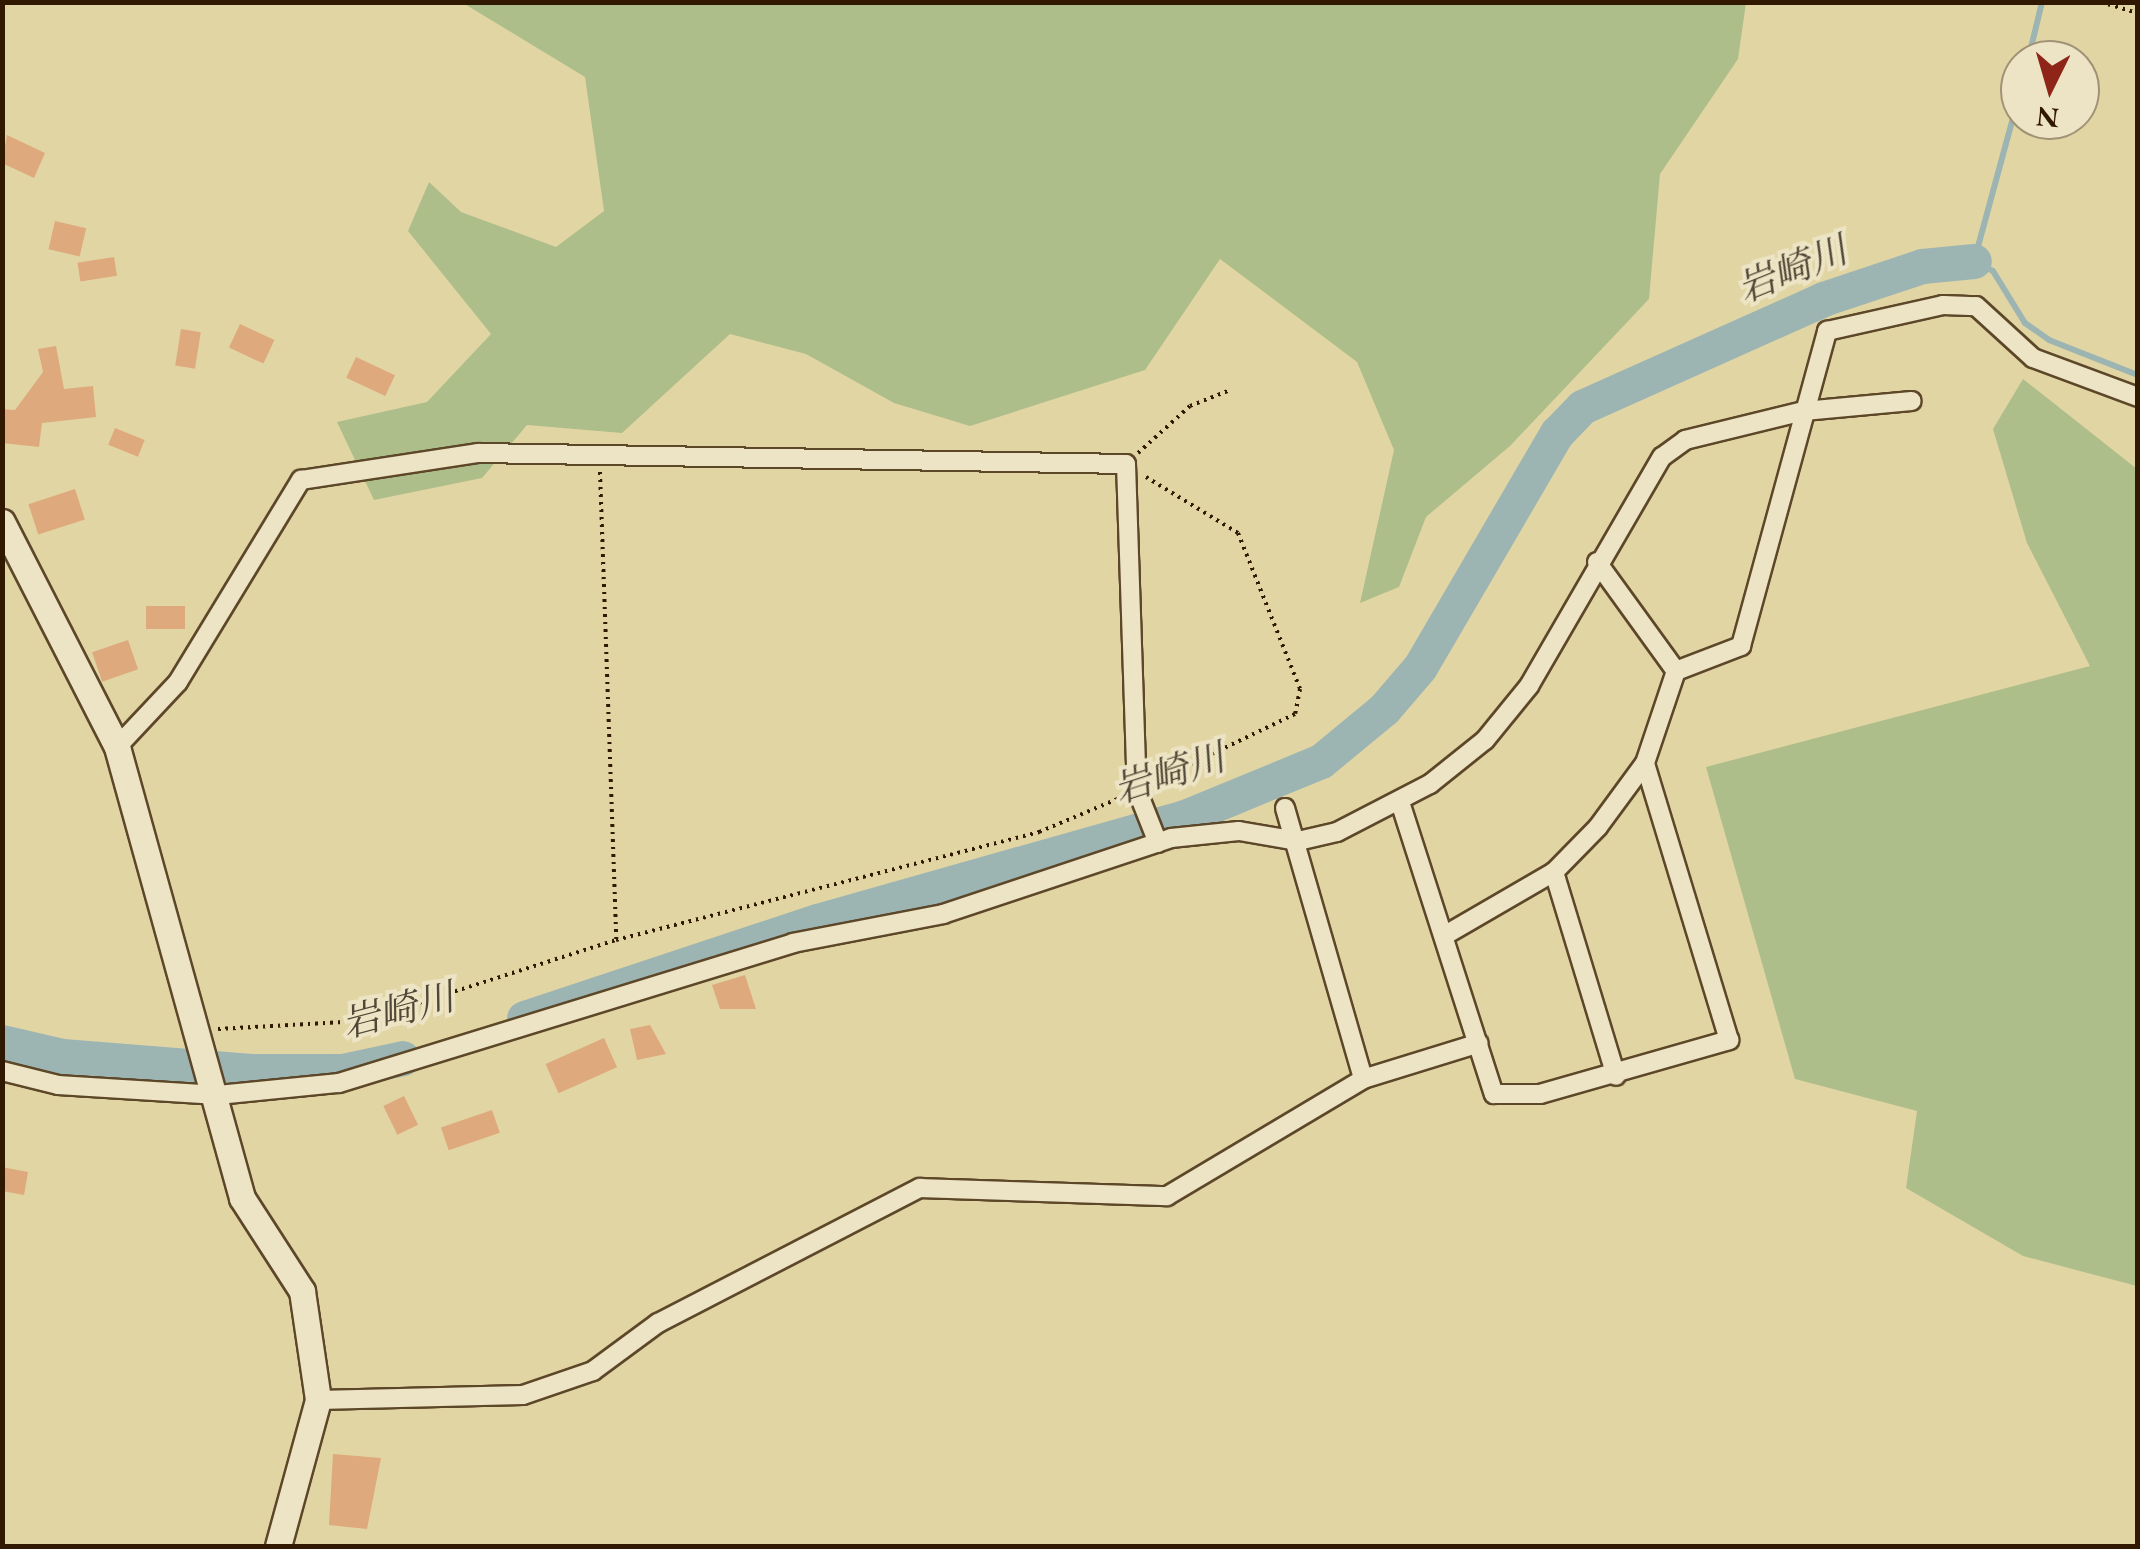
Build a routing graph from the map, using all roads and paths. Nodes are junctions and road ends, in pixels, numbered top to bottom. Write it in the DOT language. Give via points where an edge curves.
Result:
graph roads {
  1 [pos="2101,2"];
  2 [pos="2138,13"];
  3 [pos="1230,390"];
  4 [pos="2138,397"];
  5 [pos="1912,401"];
  6 [pos="1804,411"];
  7 [pos="600,457"];
  8 [pos="1126,464"];
  9 [pos="2,522"];
  10 [pos="1597,562"];
  11 [pos="1676,671"];
  12 [pos="117,747"];
  13 [pos="1645,763"];
  14 [pos="1137,790"];
  15 [pos="1400,802"];
  16 [pos="1284,808"];
  17 [pos="1298,841"];
  18 [pos="1158,843"];
  19 [pos="1554,872"];
  20 [pos="1448,934"];
  21 [pos="616,940"];
  22 [pos="200,1036"];
  23 [pos="1479,1043"];
  24 [pos="2,1071"];
  25 [pos="1616,1076"];
  26 [pos="1363,1079"];
  27 [pos="216,1089"];
  28 [pos="318,1400"];
  29 [pos="278,1546"];
  1 -- 2 [label="path"];
  3 -- 8 [label="path" via="1190,406"];
  4 -- 6 [label="street" via="2033,358 1976,306 1943,305 1827,332"];
  5 -- 6 [label="street"];
  6 -- 10 [label="street" via="1684,440 1662,457"];
  6 -- 11 [label="street" via="1741,646"];
  7 -- 8 [label="street"];
  7 -- 12 [label="street" via="478,453 301,480 178,682"];
  7 -- 21 [label="path"];
  8 -- 14 [label="street"];
  8 -- 14 [label="path" via="1238,533 1300,689 1295,714"];
  9 -- 12 [label="street"];
  10 -- 11 [label="street"];
  10 -- 15 [label="street" via="1528,686 1484,740"];
  11 -- 13 [label="street"];
  12 -- 22 [label="street"];
  13 -- 19 [label="street"];
  13 -- 25 [label="street" via="1729,1040"];
  14 -- 18 [label="street"];
  14 -- 21 [label="path" via="1039,832"];
  15 -- 17 [label="street"];
  15 -- 20 [label="street"];
  16 -- 17 [label="street"];
  17 -- 18 [label="street" via="1238,831"];
  17 -- 26 [label="street"];
  18 -- 27 [label="street" via="943,914 794,944 397,1070"];
  19 -- 20 [label="street"];
  19 -- 25 [label="street"];
  20 -- 23 [label="street"];
  21 -- 22 [label="path" via="362,1021"];
  22 -- 27 [label="street"];
  23 -- 25 [label="street" via="1494,1094 1540,1094"];
  23 -- 26 [label="street"];
  24 -- 27 [label="street" via="58,1085"];
  26 -- 28 [label="street" via="1167,1196 920,1188 658,1323 593,1371 523,1394"];
  27 -- 28 [label="street" via="242,1198 302,1291"];
  28 -- 29 [label="street"];
}
